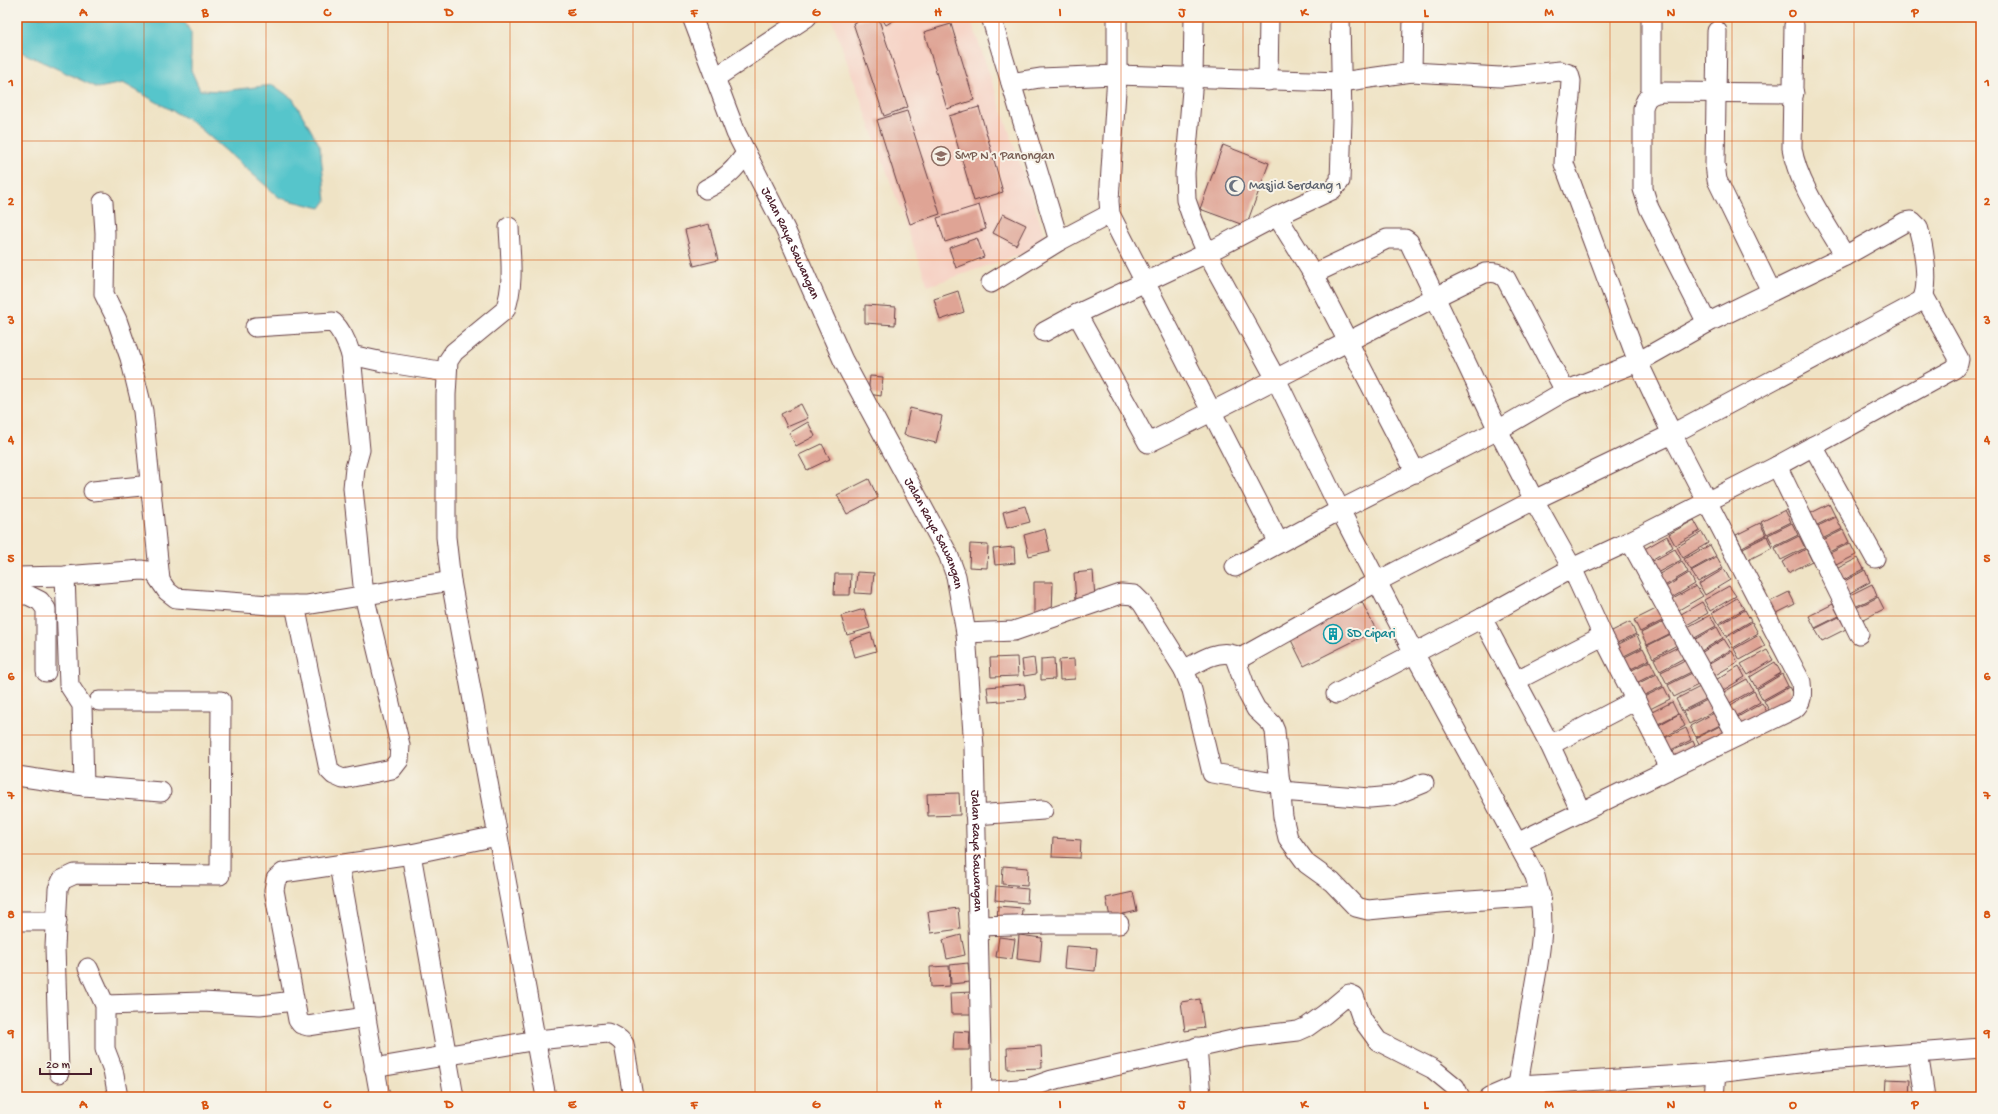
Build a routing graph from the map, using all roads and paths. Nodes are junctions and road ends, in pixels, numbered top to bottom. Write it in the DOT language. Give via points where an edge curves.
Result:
graph roads {
  1 [pos="692,17"];
  2 [pos="807,17"];
  3 [pos="991,17"];
  4 [pos="1117,17"];
  5 [pos="1194,17"];
  6 [pos="1268,17"];
  7 [pos="1340,17"];
  8 [pos="1413,17"];
  9 [pos="1651,17"];
  10 [pos="1794,25"];
  11 [pos="1716,31"];
  12 [pos="1412,72"];
  13 [pos="1117,75"];
  14 [pos="715,78"];
  15 [pos="1193,78"];
  16 [pos="1268,81"];
  17 [pos="1341,82"];
  18 [pos="1011,83"];
  19 [pos="1717,93"];
  20 [pos="1794,93"];
  21 [pos="1651,94"];
  22 [pos="746,153"];
  23 [pos="706,188"];
  24 [pos="103,202"];
  25 [pos="1110,214"];
  26 [pos="1277,216"];
  27 [pos="509,227"];
  28 [pos="1059,240"];
  29 [pos="1207,253"];
  30 [pos="1845,256"];
  31 [pos="1313,274"];
  32 [pos="991,283"];
  33 [pos="1144,283"];
  34 [pos="1771,291"];
  35 [pos="1924,296"];
  36 [pos="1435,297"];
  37 [pos="1077,314"];
  38 [pos="1707,323"];
  39 [pos="255,327"];
  40 [pos="1044,332"];
  41 [pos="1347,342"];
  42 [pos="351,355"];
  43 [pos="1638,362"];
  44 [pos="446,372"];
  45 [pos="1276,379"];
  46 [pos="1565,391"];
  47 [pos="1212,412"];
  48 [pos="1498,430"];
  49 [pos="1672,434"];
  50 [pos="1813,446"];
  51 [pos="1777,466"];
  52 [pos="1416,473"];
  53 [pos="151,485"];
  54 [pos="93,491"];
  55 [pos="1534,500"];
  56 [pos="1707,501"];
  57 [pos="1340,510"];
  58 [pos="1630,541"];
  59 [pos="1279,543"];
  60 [pos="1875,558"];
  61 [pos="1235,567"];
  62 [pos="1572,568"];
  63 [pos="65,576"];
  64 [pos="17,577"];
  65 [pos="160,580"];
  66 [pos="1378,580"];
  67 [pos="451,581"];
  68 [pos="17,595"];
  69 [pos="364,595"];
  70 [pos="284,605"];
  71 [pos="1482,618"];
  72 [pos="966,633"];
  73 [pos="1859,634"];
  74 [pos="1602,636"];
  75 [pos="1414,653"];
  76 [pos="1237,660"];
  77 [pos="1184,670"];
  78 [pos="46,672"];
  79 [pos="1515,681"];
  80 [pos="1336,694"];
  81 [pos="1636,700"];
  82 [pos="99,701"];
  83 [pos="1737,736"];
  84 [pos="1550,745"];
  85 [pos="1670,768"];
  86 [pos="17,776"];
  87 [pos="1424,783"];
  88 [pos="84,786"];
  89 [pos="1281,787"];
  90 [pos="161,792"];
  91 [pos="1043,810"];
  92 [pos="1581,812"];
  93 [pos="975,815"];
  94 [pos="497,836"];
  95 [pos="1517,843"];
  96 [pos="411,854"];
  97 [pos="339,865"];
  98 [pos="1541,896"];
  99 [pos="17,921"];
  100 [pos="56,921"];
  101 [pos="1119,924"];
  102 [pos="978,926"];
  103 [pos="88,968"];
  104 [pos="294,1001"];
  105 [pos="105,1005"];
  106 [pos="366,1017"];
  107 [pos="537,1040"];
  108 [pos="1197,1047"];
  109 [pos="1981,1048"];
  110 [pos="1918,1053"];
  111 [pos="447,1054"];
  112 [pos="374,1068"];
  113 [pos="59,1073"];
  114 [pos="1716,1073"];
  115 [pos="1518,1085"];
  116 [pos="981,1094"];
  117 [pos="118,1097"];
  118 [pos="380,1097"];
  119 [pos="454,1097"];
  120 [pos="546,1097"];
  121 [pos="633,1097"];
  122 [pos="1201,1097"];
  123 [pos="1460,1097"];
  124 [pos="1490,1097"];
  125 [pos="1714,1097"];
  126 [pos="1925,1097"];
  1 -- 14 [label="street, Jalan Raya Sawangan"];
  2 -- 14 [label="street"];
  3 -- 18 [label="street"];
  4 -- 13 [label="street"];
  5 -- 15 [label="street"];
  6 -- 16 [label="street"];
  7 -- 17 [label="street"];
  8 -- 12 [label="street"];
  9 -- 21 [label="street"];
  10 -- 20 [label="street"];
  11 -- 19 [label="street"];
  12 -- 17 [label="street"];
  12 -- 43 [label="street" via="1500,77 1560,71 1569,74 1571,81 1564,164"];
  13 -- 15 [label="street"];
  13 -- 18 [label="street" via="1040,78"];
  13 -- 25 [label="street"];
  14 -- 22 [label="street, Jalan Raya Sawangan"];
  15 -- 16 [label="street"];
  15 -- 29 [label="street" via="1185,173 1186,200"];
  16 -- 17 [label="street"];
  17 -- 26 [label="street" via="1340,181 1332,190"];
  18 -- 28 [label="street"];
  19 -- 20 [label="street"];
  19 -- 21 [label="street"];
  19 -- 34 [label="street" via="1717,180"];
  20 -- 30 [label="street" via="1792,148 1797,169"];
  21 -- 38 [label="street" via="1643,108 1643,189 1649,208"];
  22 -- 23 [label="street" via="723,179"];
  22 -- 72 [label="street, Jalan Raya Sawangan" via="785,228 843,360 948,554 956,576"];
  24 -- 53 [label="street" via="104,294 117,320 132,366 143,411"];
  25 -- 28 [label="street"];
  25 -- 33 [label="street"];
  26 -- 29 [label="street"];
  26 -- 31 [label="street"];
  27 -- 44 [label="street" via="509,301 505,310 454,352 448,361"];
  28 -- 32 [label="street"];
  29 -- 33 [label="street"];
  29 -- 45 [label="street"];
  30 -- 34 [label="street"];
  30 -- 35 [label="street" via="1897,226 1912,221 1920,233 1926,283"];
  31 -- 36 [label="street" via="1387,239 1405,239 1409,242"];
  31 -- 41 [label="street"];
  33 -- 37 [label="street"];
  33 -- 47 [label="street"];
  34 -- 38 [label="street"];
  35 -- 49 [label="street" via="1920,301"];
  35 -- 50 [label="street" via="1957,355 1958,364 1954,369"];
  36 -- 41 [label="street"];
  36 -- 46 [label="street" via="1485,273 1497,272 1506,279"];
  36 -- 48 [label="street"];
  37 -- 40 [label="street"];
  37 -- 47 [label="street" via="1148,443"];
  38 -- 43 [label="street"];
  39 -- 42 [label="street" via="333,322 339,327"];
  41 -- 45 [label="street"];
  41 -- 52 [label="street"];
  42 -- 44 [label="street" via="389,364"];
  42 -- 69 [label="street" via="360,450 353,488"];
  43 -- 46 [label="street"];
  43 -- 49 [label="street"];
  44 -- 67 [label="street" via="446,538"];
  45 -- 47 [label="street"];
  45 -- 57 [label="street"];
  46 -- 48 [label="street"];
  47 -- 59 [label="street"];
  48 -- 52 [label="street"];
  48 -- 55 [label="street"];
  49 -- 55 [label="street"];
  49 -- 56 [label="street"];
  50 -- 51 [label="street"];
  50 -- 60 [label="street"];
  51 -- 56 [label="street"];
  51 -- 73 [label="street"];
  52 -- 57 [label="street"];
  53 -- 54 [label="street"];
  53 -- 65 [label="street"];
  55 -- 62 [label="street"];
  55 -- 66 [label="street"];
  56 -- 58 [label="street"];
  56 -- 83 [label="street" via="1802,687 1800,704 1794,709"];
  57 -- 59 [label="street"];
  57 -- 66 [label="street"];
  58 -- 62 [label="street"];
  58 -- 83 [label="street"];
  59 -- 61 [label="street"];
  62 -- 71 [label="street"];
  62 -- 74 [label="street"];
  63 -- 64 [label="street"];
  63 -- 65 [label="street" via="142,570 154,572"];
  63 -- 88 [label="street" via="69,685 82,705"];
  65 -- 70 [label="street" via="167,591 176,598"];
  66 -- 75 [label="street"];
  66 -- 76 [label="street"];
  67 -- 69 [label="street"];
  67 -- 94 [label="street"];
  68 -- 78 [label="street" via="28,595 40,601 46,609"];
  69 -- 70 [label="street" via="306,605"];
  69 -- 70 [label="street" via="400,745 400,755 392,769 343,779 329,770"];
  71 -- 75 [label="street"];
  71 -- 79 [label="street"];
  72 -- 77 [label="street" via="1014,631 1120,594 1134,594"];
  72 -- 93 [label="street, Jalan Raya Sawangan" via="974,748"];
  74 -- 79 [label="street"];
  74 -- 81 [label="street"];
  75 -- 80 [label="street"];
  75 -- 95 [label="street"];
  76 -- 77 [label="street" via="1234,655 1221,653"];
  76 -- 89 [label="street" via="1248,694 1256,709 1272,724 1275,731"];
  77 -- 89 [label="street" via="1192,690 1212,773"];
  79 -- 84 [label="street"];
  81 -- 84 [label="street"];
  81 -- 85 [label="street"];
  82 -- 100 [label="street" via="221,701 220,876 75,874 62,880 58,889"];
  83 -- 85 [label="street"];
  84 -- 92 [label="street"];
  85 -- 92 [label="street"];
  86 -- 88 [label="street"];
  87 -- 89 [label="street" via="1392,796 1370,798"];
  88 -- 90 [label="street"];
  89 -- 98 [label="street" via="1283,817 1288,838 1307,864 1332,882 1356,906 1368,910"];
  91 -- 93 [label="street"];
  92 -- 95 [label="street"];
  93 -- 102 [label="street, Jalan Raya Sawangan"];
  94 -- 96 [label="street"];
  94 -- 107 [label="street"];
  95 -- 98 [label="street" via="1536,876"];
  96 -- 97 [label="street"];
  96 -- 111 [label="street"];
  97 -- 104 [label="street" via="283,873 276,879 274,890"];
  97 -- 106 [label="street"];
  98 -- 115 [label="street" via="1542,938"];
  99 -- 100 [label="street"];
  100 -- 113 [label="street"];
  101 -- 102 [label="street"];
  102 -- 116 [label="street, Jalan Raya Sawangan"];
  103 -- 105 [label="street"];
  104 -- 105 [label="street" via="260,1005 202,1002"];
  104 -- 106 [label="street" via="296,1015 301,1024 308,1026"];
  105 -- 117 [label="street" via="105,1049 113,1070"];
  106 -- 112 [label="street"];
  107 -- 111 [label="street"];
  107 -- 120 [label="street"];
  107 -- 121 [label="street" via="614,1034 624,1044"];
  108 -- 116 [label="street" via="1052,1080 1029,1088"];
  108 -- 122 [label="street"];
  108 -- 123 [label="street" via="1246,1036 1298,1031 1325,1014 1345,995 1352,994 1362,1019 1378,1041 1433,1069 1455,1087"];
  109 -- 110 [label="street"];
  110 -- 114 [label="street" via="1815,1061"];
  110 -- 126 [label="street"];
  111 -- 112 [label="street"];
  111 -- 119 [label="street"];
  112 -- 118 [label="street"];
  114 -- 115 [label="street"];
  114 -- 125 [label="street"];
  115 -- 124 [label="street"];
}
